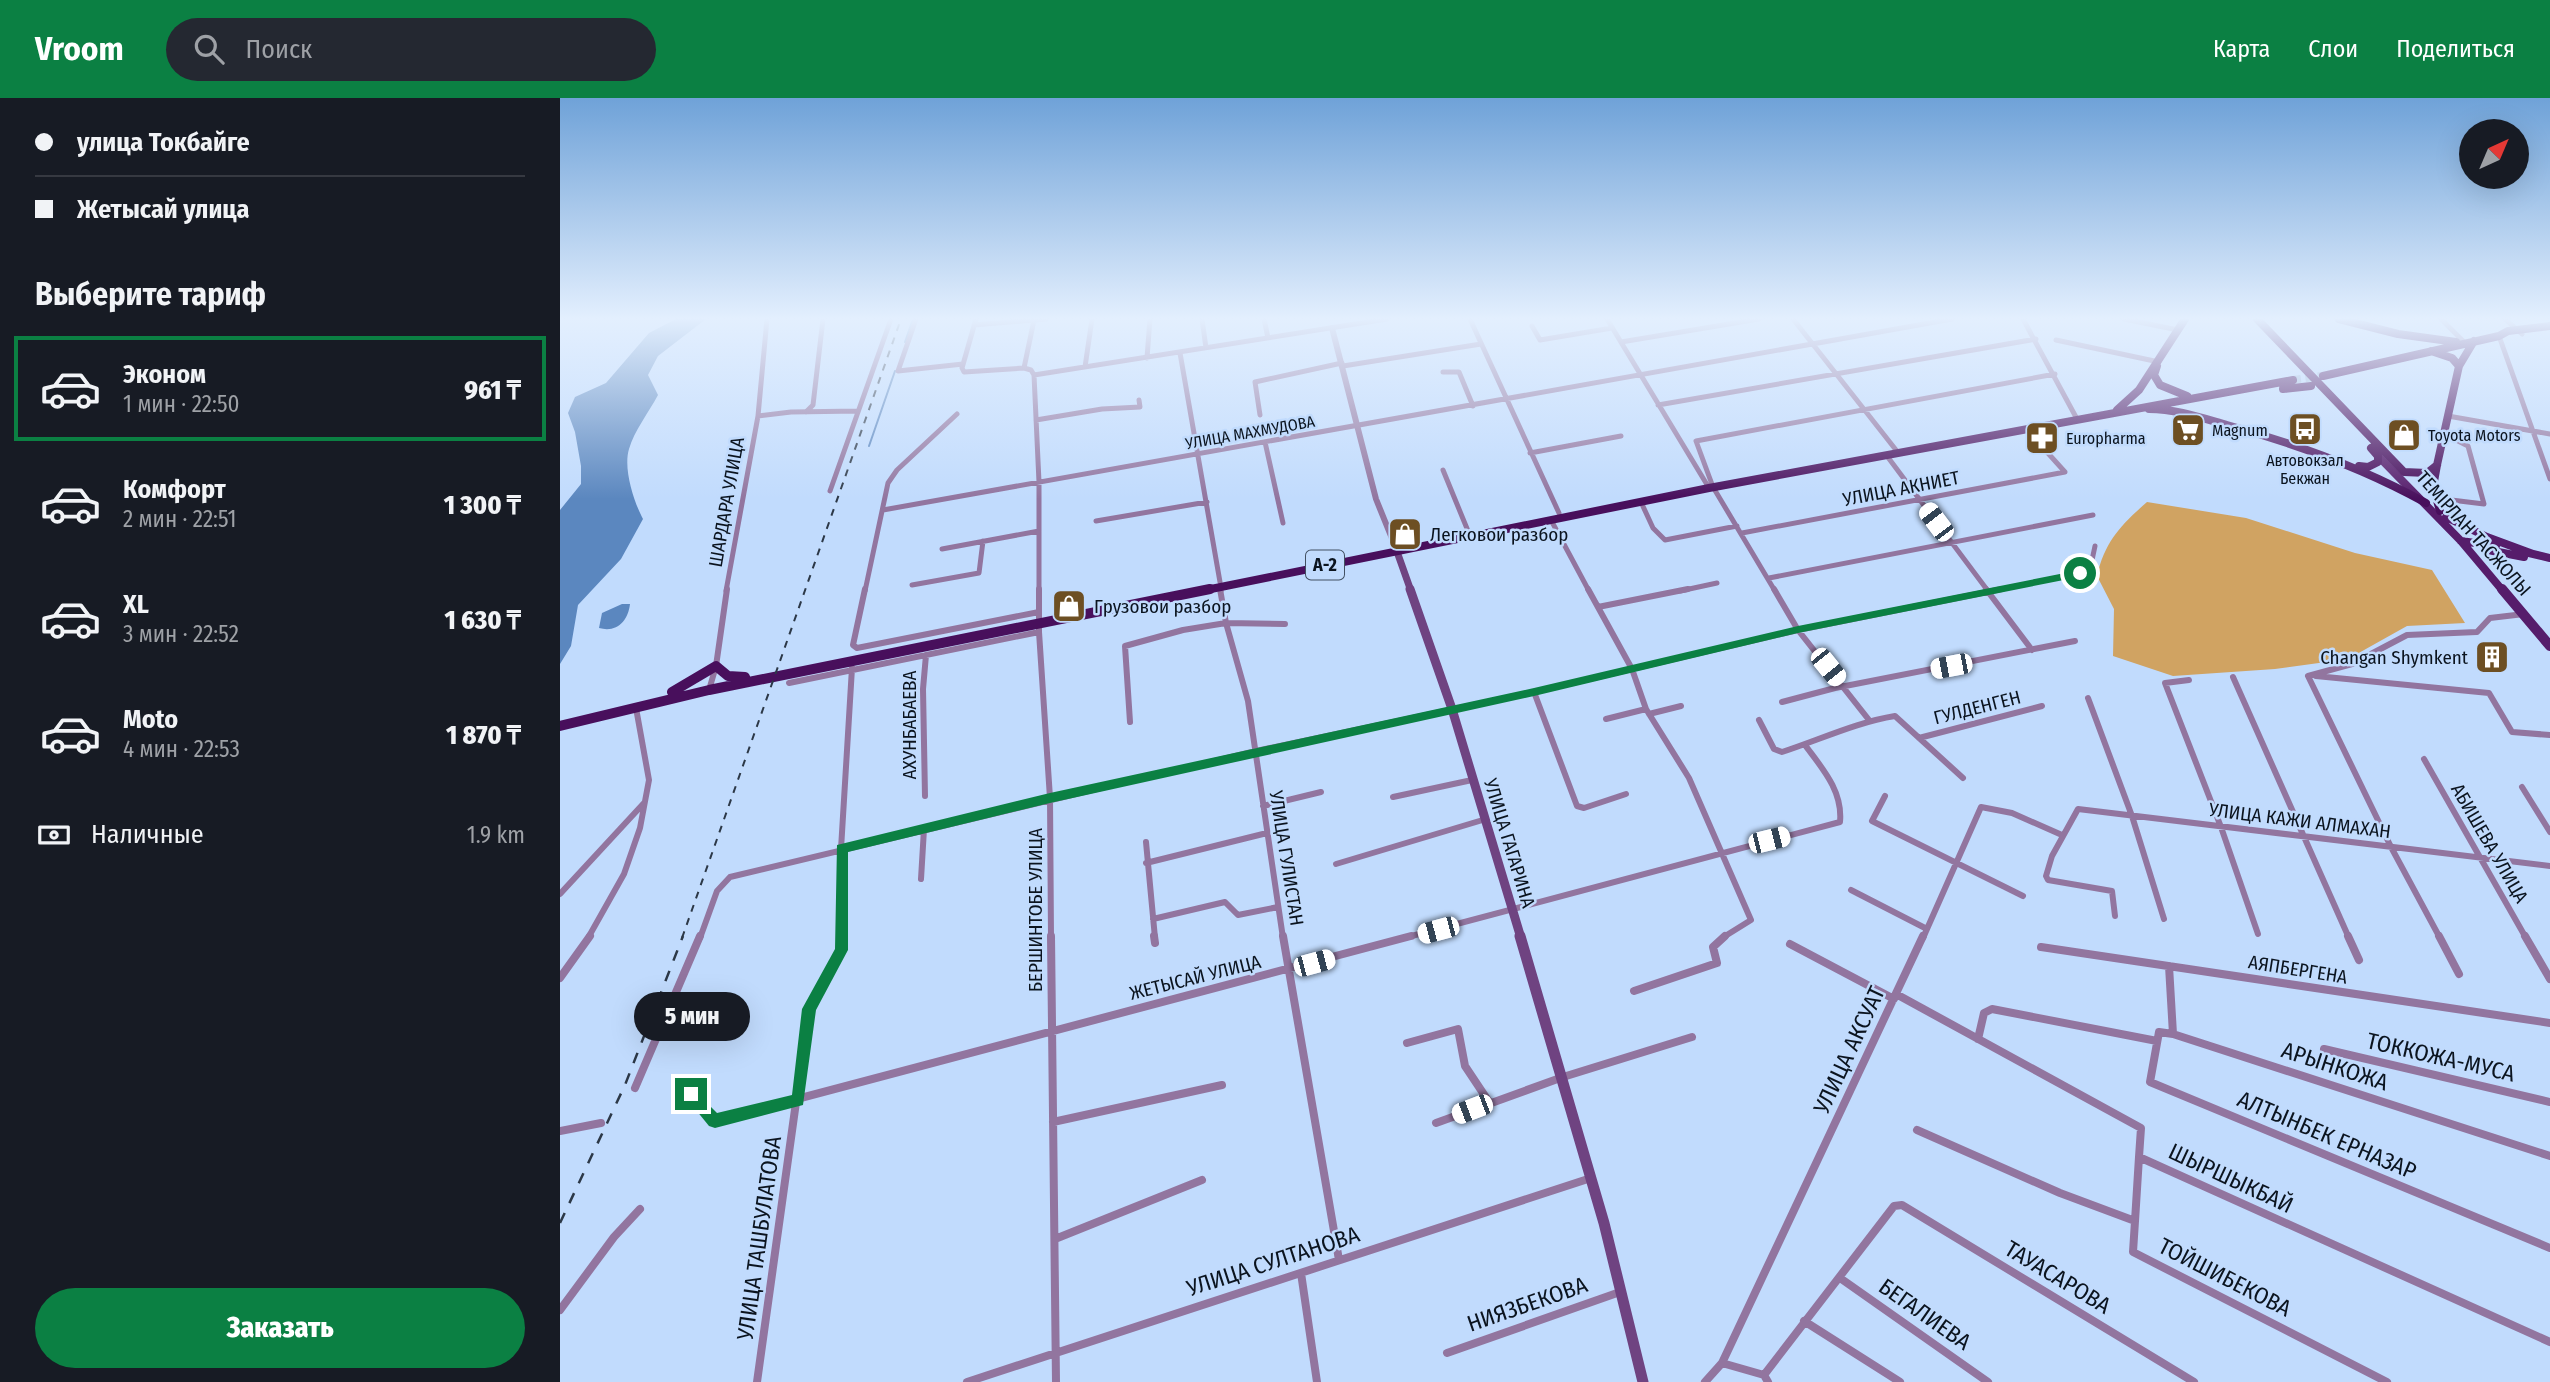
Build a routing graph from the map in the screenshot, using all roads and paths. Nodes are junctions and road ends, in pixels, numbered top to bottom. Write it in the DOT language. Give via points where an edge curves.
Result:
graph roads {
  1 [pos="761,379"];
  2 [pos="816,379"];
  3 [pos="870,379"];
  4 [pos="1034,379"];
  5 [pos="1185,379"];
  6 [pos="1264,379"];
  7 [pos="1346,379"];
  8 [pos="1462,379"];
  9 [pos="1497,379"];
  10 [pos="1625,379"];
  11 [pos="1644,379"];
  12 [pos="1814,379"];
  13 [pos="1840,379"];
  14 [pos="2028,379"];
  15 [pos="2057,379"];
  16 [pos="2147,379"];
  17 [pos="2156,379"];
  18 [pos="2277,379"];
  19 [pos="2310,379"];
  20 [pos="2310,379"];
  21 [pos="2330,379"];
  22 [pos="2456,379"];
  23 [pos="2515,379"];
  24 [pos="2316,382"];
  25 [pos="2192,397"];
  26 [pos="1139,400"];
  27 [pos="1506,400"];
  28 [pos="2174,400"];
  29 [pos="1658,405"];
  30 [pos="1473,406"];
  31 [pos="1864,409"];
  32 [pos="858,411"];
  33 [pos="2115,411"];
  34 [pos="806,412"];
  35 [pos="957,414"];
  36 [pos="2180,414"];
  37 [pos="1260,415"];
  38 [pos="758,416"];
  39 [pos="2448,416"];
  40 [pos="1036,420"];
  41 [pos="2072,420"];
  42 [pos="2050,424"];
  43 [pos="1359,426"];
  44 [pos="2027,430"];
  45 [pos="2533,431"];
  46 [pos="2550,434"];
  47 [pos="2444,435"];
  48 [pos="1621,436"];
  49 [pos="1265,442"];
  50 [pos="1530,453"];
  51 [pos="1891,453"];
  52 [pos="1199,454"];
  53 [pos="2378,456"];
  54 [pos="2346,464"];
  55 [pos="2437,465"];
  56 [pos="1444,470"];
  57 [pos="2404,472"];
  58 [pos="2550,479"];
  59 [pos="1039,482"];
  60 [pos="1709,485"];
  61 [pos="830,491"];
  62 [pos="1920,500"];
  63 [pos="2430,500"];
  64 [pos="1207,502"];
  65 [pos="1641,502"];
  66 [pos="883,510"];
  67 [pos="1559,513"];
  68 [pos="2443,514"];
  69 [pos="2094,515"];
  70 [pos="1551,520"];
  71 [pos="1097,521"];
  72 [pos="1283,523"];
  73 [pos="1737,526"];
  74 [pos="1039,531"];
  75 [pos="1468,531"];
  76 [pos="1742,533"];
  77 [pos="983,541"];
  78 [pos="1952,543"];
  79 [pos="2469,545"];
  80 [pos="2095,546"];
  81 [pos="942,549"];
  82 [pos="1396,549"];
  83 [pos="2533,554"];
  84 [pos="2550,560"];
  85 [pos="1769,578"];
  86 [pos="1717,583"];
  87 [pos="1220,584"];
  88 [pos="912,585"];
  89 [pos="1989,593"];
  90 [pos="1598,607"];
  91 [pos="2524,614"];
  92 [pos="1039,622"];
  93 [pos="1227,624"];
  94 [pos="1285,624"];
  95 [pos="1798,630"];
  96 [pos="2550,636"];
  97 [pos="2075,641"];
  98 [pos="2550,646"];
  99 [pos="2032,650"];
  100 [pos="926,654"];
  101 [pos="716,666"];
  102 [pos="852,668"];
  103 [pos="1632,669"];
  104 [pos="2311,676"];
  105 [pos="745,677"];
  106 [pos="2233,677"];
  107 [pos="2189,680"];
  108 [pos="789,683"];
  109 [pos="710,686"];
  110 [pos="1843,686"];
  111 [pos="672,692"];
  112 [pos="1534,692"];
  113 [pos="2088,698"];
  114 [pos="1782,702"];
  115 [pos="1681,706"];
  116 [pos="2042,706"];
  117 [pos="636,708"];
  118 [pos="1452,709"];
  119 [pos="1648,711"];
  120 [pos="587,716"];
  121 [pos="560,719"];
  122 [pos="1606,719"];
  123 [pos="1759,720"];
  124 [pos="1869,720"];
  125 [pos="1130,722"];
  126 [pos="560,726"];
  127 [pos="2550,735"];
  128 [pos="1919,738"];
  129 [pos="1805,745"];
  130 [pos="1256,751"];
  131 [pos="2424,759"];
  132 [pos="1963,778"];
  133 [pos="1472,780"];
  134 [pos="2522,787"];
  135 [pos="1321,792"];
  136 [pos="1626,794"];
  137 [pos="925,796"];
  138 [pos="1885,796"];
  139 [pos="1393,797"];
  140 [pos="1050,798"];
  141 [pos="645,802"];
  142 [pos="1263,806"];
  143 [pos="2132,816"];
  144 [pos="1486,819"];
  145 [pos="2221,827"];
  146 [pos="924,829"];
  147 [pos="2550,832"];
  148 [pos="1266,833"];
  149 [pos="2062,835"];
  150 [pos="2306,837"];
  151 [pos="1146,842"];
  152 [pos="2391,847"];
  153 [pos="841,849"];
  154 [pos="1722,852"];
  155 [pos="2480,858"];
  156 [pos="1146,863"];
  157 [pos="1336,863"];
  158 [pos="1957,865"];
  159 [pos="2550,866"];
  160 [pos="920,879"];
  161 [pos="1851,890"];
  162 [pos="560,894"];
  163 [pos="2023,896"];
  164 [pos="1278,907"];
  165 [pos="1512,910"];
  166 [pos="2115,916"];
  167 [pos="1153,919"];
  168 [pos="2164,919"];
  169 [pos="1927,929"];
  170 [pos="2258,934"];
  171 [pos="1155,943"];
  172 [pos="1790,944"];
  173 [pos="2041,947"];
  174 [pos="2359,960"];
  175 [pos="2169,966"];
  176 [pos="1290,969"];
  177 [pos="2459,974"];
  178 [pos="560,978"];
  179 [pos="2550,979"];
  180 [pos="1634,991"];
  181 [pos="1895,997"];
  182 [pos="2550,1023"];
  183 [pos="1052,1030"];
  184 [pos="2173,1034"];
  185 [pos="1692,1037"];
  186 [pos="1978,1039"];
  187 [pos="2157,1041"];
  188 [pos="1407,1042"];
  189 [pos="2324,1049"];
  190 [pos="1563,1077"];
  191 [pos="1222,1085"];
  192 [pos="635,1088"];
  193 [pos="691,1094"];
  194 [pos="798,1100"];
  195 [pos="1489,1102"];
  196 [pos="2550,1102"];
  197 [pos="1053,1122"];
  198 [pos="601,1123"];
  199 [pos="1437,1123"];
  200 [pos="1917,1130"];
  201 [pos="560,1131"];
  202 [pos="2550,1156"];
  203 [pos="2139,1157"];
  204 [pos="1591,1178"];
  205 [pos="1202,1180"];
  206 [pos="640,1209"];
  207 [pos="2135,1221"];
  208 [pos="1055,1239"];
  209 [pos="2550,1248"];
  210 [pos="1339,1260"];
  211 [pos="1301,1273"];
  212 [pos="1840,1278"];
  213 [pos="1620,1292"];
  214 [pos="560,1310"];
  215 [pos="1804,1321"];
  216 [pos="2550,1342"];
  217 [pos="1056,1352"];
  218 [pos="1447,1353"];
  219 [pos="1722,1363"];
  220 [pos="1766,1378"];
  221 [pos="1710,1380"];
  222 [pos="757,1382"];
  223 [pos="967,1382"];
  224 [pos="1056,1382"];
  225 [pos="1317,1382"];
  226 [pos="1643,1382"];
  227 [pos="1900,1382"];
  228 [pos="1988,1382"];
  229 [pos="2194,1382"];
  230 [pos="2387,1382"];
  1 -- 38 [label="street, ШАРДАРА УЛИЦА"];
  2 -- 34 [label="street" via="813,405"];
  3 -- 32 [label="street"];
  4 -- 40 [label="street, БЕРШИНТОБЕ УЛИЦА"];
  5 -- 52 [label="street, УЛИЦА ГУЛИСТАН"];
  6 -- 37 [label="street" via="1255,382"];
  7 -- 43 [label="street, УЛИЦА ГАГАРИНА"];
  8 -- 30 [label="street"];
  9 -- 27 [label="street"];
  10 -- 27 [label="street, УЛИЦА МАХМУДОВА"];
  11 -- 29 [label="street"];
  12 -- 29 [label="street"];
  13 -- 31 [label="street"];
  14 -- 31 [label="street"];
  15 -- 41 [label="street"];
  16 -- 33 [label="highway"];
  17 -- 25 [label="highway" via="2160,385"];
  18 -- 25 [label="highway"];
  19 -- 24 [label="highway"];
  20 -- 24 [label="highway"];
  21 -- 24 [label="highway"];
  22 -- 39 [label="highway"];
  23 -- 45 [label="street"];
  24 -- 25 [label="highway" via="2234,396"];
  24 -- 53 [label="highway, ТЕМІРЛАН ТАСЖОЛЫ"];
  24 -- 57 [label="highway, ТЕМІРЛАН ТАСЖОЛЫ"];
  25 -- 28 [label="highway"];
  26 -- 40 [label="street" via="1140,407"];
  27 -- 30 [label="street, УЛИЦА МАХМУДОВА"];
  27 -- 50 [label="street"];
  28 -- 33 [label="highway, A-2"];
  28 -- 36 [label="highway" via="2170,407"];
  29 -- 60 [label="street"];
  30 -- 43 [label="street, УЛИЦА МАХМУДОВА"];
  31 -- 51 [label="street"];
  31 -- 60 [label="street" via="1700,439 1695,444"];
  32 -- 34 [label="street"];
  32 -- 61 [label="street"];
  33 -- 36 [label="highway" via="2154,409"];
  33 -- 41 [label="highway, A-2"];
  34 -- 38 [label="street"];
  35 -- 66 [label="street" via="892,476"];
  36 -- 54 [label="highway" via="2257,433"];
  38 -- 101 [label="street, ШАРДАРА УЛИЦА"];
  39 -- 45 [label="street"];
  39 -- 47 [label="highway"];
  40 -- 59 [label="street, БЕРШИНТОБЕ УЛИЦА"];
  41 -- 42 [label="highway, A-2"];
  42 -- 44 [label="highway, A-2"];
  42 -- 51 [label="highway, A-2"];
  43 -- 49 [label="street, УЛИЦА МАХМУДОВА"];
  43 -- 82 [label="street, УЛИЦА ГАГАРИНА" via="1376,499"];
  44 -- 51 [label="highway, A-2"];
  44 -- 62 [label="street, УЛИЦА АКНИЕТ" via="2065,472"];
  45 -- 46 [label="street"];
  45 -- 58 [label="street"];
  47 -- 55 [label="highway"];
  47 -- 63 [label="street" via="2468,446 2484,504"];
  48 -- 50 [label="street"];
  49 -- 52 [label="street, УЛИЦА МАХМУДОВА"];
  49 -- 72 [label="street"];
  50 -- 67 [label="street"];
  51 -- 60 [label="highway, A-2"];
  51 -- 62 [label="street"];
  52 -- 59 [label="street, УЛИЦА МАХМУДОВА"];
  52 -- 64 [label="street, УЛИЦА ГУЛИСТАН"];
  53 -- 54 [label="highway" via="2378,462 2368,467"];
  53 -- 63 [label="main road, ТЕМІРЛАН ТАСЖОЛЫ"];
  54 -- 63 [label="highway"];
  55 -- 57 [label="highway" via="2427,473"];
  55 -- 63 [label="highway"];
  56 -- 75 [label="street"];
  57 -- 68 [label="main road, ТЕМІРЛАН ТАСЖОЛЫ"];
  59 -- 66 [label="street, УЛИЦА МАХМУДОВА"];
  59 -- 74 [label="street, БЕРШИНТОБЕ УЛИЦА"];
  60 -- 65 [label="highway, A-2"];
  60 -- 67 [label="highway, A-2"];
  60 -- 73 [label="street"];
  62 -- 76 [label="street, УЛИЦА АКНИЕТ"];
  62 -- 78 [label="street"];
  63 -- 68 [label="highway"];
  63 -- 79 [label="main road, ТЕМІРЛАН ТАСЖОЛЫ"];
  64 -- 71 [label="street"];
  64 -- 87 [label="street, УЛИЦА ГУЛИСТАН"];
  65 -- 70 [label="highway, A-2"];
  65 -- 73 [label="street" via="1653,528 1665,540"];
  66 -- 92 [label="street" via="853,645 857,649"];
  67 -- 75 [label="highway, A-2"];
  68 -- 79 [label="main road, ТЕМІРЛАН ТАСЖОЛЫ"];
  68 -- 83 [label="main road"];
  69 -- 78 [label="street"];
  70 -- 82 [label="highway, A-2"];
  70 -- 90 [label="street"];
  73 -- 76 [label="street"];
  74 -- 77 [label="street"];
  74 -- 92 [label="street, БЕРШИНТОБЕ УЛИЦА"];
  75 -- 82 [label="highway, A-2"];
  76 -- 85 [label="street"];
  77 -- 81 [label="street"];
  77 -- 88 [label="street" via="979,573"];
  78 -- 85 [label="street"];
  78 -- 89 [label="street"];
  79 -- 83 [label="main road"];
  79 -- 84 [label="main road"];
  79 -- 91 [label="main road, ТЕМІРЛАН ТАСЖОЛЫ"];
  79 -- 96 [label="main road, ТЕМІРЛАН ТАСЖОЛЫ"];
  80 -- 89 [label="street" via="2091,565 2080,573"];
  82 -- 87 [label="highway, A-2"];
  82 -- 118 [label="main road, УЛИЦА ГАГАРИНА"];
  83 -- 84 [label="main road"];
  85 -- 95 [label="street"];
  86 -- 90 [label="street"];
  87 -- 92 [label="highway, A-2"];
  87 -- 93 [label="street, УЛИЦА ГУЛИСТАН"];
  89 -- 95 [label="street"];
  89 -- 99 [label="street"];
  90 -- 103 [label="street"];
  91 -- 98 [label="main road, ТЕМІРЛАН ТАСЖОЛЫ"];
  91 -- 104 [label="street" via="2490,618 2477,632 2407,635 2352,664"];
  92 -- 100 [label="street"];
  92 -- 105 [label="highway, A-2"];
  92 -- 109 [label="highway, A-2"];
  92 -- 140 [label="street, БЕРШИНТОБЕ УЛИЦА"];
  93 -- 94 [label="street"];
  93 -- 125 [label="street" via="1125,646"];
  93 -- 130 [label="street, УЛИЦА ГУЛИСТАН"];
  95 -- 103 [label="street"];
  95 -- 110 [label="street"];
  97 -- 99 [label="street"];
  99 -- 110 [label="street"];
  100 -- 102 [label="street"];
  100 -- 137 [label="street, АХУНБАБАЕВА"];
  101 -- 105 [label="highway" via="728,676"];
  101 -- 109 [label="street, ШАРДАРА УЛИЦА"];
  101 -- 111 [label="highway"];
  102 -- 108 [label="street"];
  102 -- 153 [label="street, УЛИЦА ТАШБУЛАТОВА"];
  103 -- 112 [label="street"];
  103 -- 119 [label="street"];
  104 -- 127 [label="street" via="2489,693 2512,732"];
  104 -- 152 [label="street"];
  105 -- 109 [label="highway, A-2"];
  106 -- 150 [label="street"];
  107 -- 145 [label="street" via="2165,683"];
  109 -- 111 [label="highway, A-2"];
  109 -- 117 [label="highway, A-2"];
  110 -- 114 [label="street"];
  110 -- 124 [label="street"];
  111 -- 120 [label="highway, A-2"];
  112 -- 118 [label="street"];
  112 -- 136 [label="street" via="1577,806 1584,808"];
  113 -- 143 [label="street"];
  115 -- 119 [label="street"];
  116 -- 128 [label="street, ГУЛДЕНГЕН"];
  117 -- 120 [label="highway, A-2"];
  117 -- 141 [label="street" via="649,779"];
  118 -- 130 [label="street"];
  118 -- 133 [label="main road, УЛИЦА ГАГАРИНА"];
  119 -- 122 [label="street"];
  119 -- 154 [label="street" via="1689,778"];
  120 -- 121 [label="highway, A-2"];
  120 -- 126 [label="highway, A-2"];
  123 -- 129 [label="street" via="1776,751"];
  124 -- 128 [label="street" via="1895,716"];
  124 -- 129 [label="street"];
  128 -- 132 [label="street"];
  129 -- 154 [label="street, ЖЕТЫСАЙ УЛИЦА" via="1829,779 1843,811 1840,822"];
  130 -- 140 [label="street"];
  130 -- 142 [label="street, УЛИЦА ГУЛИСТАН"];
  131 -- 155 [label="street, АБИШЕВА УЛИЦА"];
  133 -- 139 [label="street"];
  133 -- 144 [label="main road, УЛИЦА ГАГАРИНА"];
  134 -- 147 [label="street"];
  135 -- 142 [label="street"];
  138 -- 158 [label="street" via="1872,821"];
  140 -- 146 [label="street"];
  140 -- 183 [label="street, БЕРШИНТОБЕ УЛИЦА"];
  141 -- 162 [label="street"];
  141 -- 178 [label="street" via="642,827 623,878 592,934"];
  142 -- 148 [label="street, УЛИЦА ГУЛИСТАН"];
  143 -- 145 [label="street, УЛИЦА КАЖИ АЛМАХАН"];
  143 -- 149 [label="street, УЛИЦА КАЖИ АЛМАХАН" via="2078,808"];
  143 -- 168 [label="street"];
  144 -- 157 [label="street"];
  144 -- 165 [label="main road, УЛИЦА ГАГАРИНА"];
  145 -- 150 [label="street, УЛИЦА КАЖИ АЛМАХАН"];
  145 -- 170 [label="street"];
  146 -- 153 [label="street"];
  146 -- 160 [label="street"];
  148 -- 156 [label="street"];
  148 -- 164 [label="street, УЛИЦА ГУЛИСТАН"];
  149 -- 158 [label="street, УЛИЦА АКСУАТ" via="2012,814 1981,807"];
  149 -- 166 [label="street" via="2048,880 2112,891"];
  150 -- 152 [label="street, УЛИЦА КАЖИ АЛМАХАН"];
  150 -- 174 [label="street"];
  151 -- 156 [label="street"];
  152 -- 155 [label="street, УЛИЦА КАЖИ АЛМАХАН"];
  152 -- 177 [label="street"];
  153 -- 192 [label="street" via="730,877 717,891"];
  153 -- 194 [label="street, УЛИЦА ТАШБУЛАТОВА" via="841,950 809,1009"];
  154 -- 165 [label="street, ЖЕТЫСАЙ УЛИЦА"];
  154 -- 180 [label="street" via="1751,919 1718,940 1713,947 1717,963"];
  155 -- 159 [label="street, УЛИЦА КАЖИ АЛМАХАН"];
  155 -- 179 [label="street, АБИШЕВА УЛИЦА"];
  156 -- 167 [label="street"];
  158 -- 163 [label="street"];
  158 -- 169 [label="street, УЛИЦА АКСУАТ"];
  161 -- 169 [label="street"];
  164 -- 167 [label="street" via="1238,915 1225,902"];
  164 -- 176 [label="street, УЛИЦА ГУЛИСТАН"];
  165 -- 176 [label="street, ЖЕТЫСАЙ УЛИЦА"];
  165 -- 190 [label="main road, УЛИЦА ГАГАРИНА"];
  167 -- 171 [label="street"];
  169 -- 181 [label="street, УЛИЦА АКСУАТ"];
  172 -- 181 [label="street, ШЫРШЫКБАЙ"];
  173 -- 175 [label="street, АЯПБЕРГЕНА"];
  175 -- 182 [label="street, АЯПБЕРГЕНА"];
  175 -- 184 [label="street"];
  176 -- 183 [label="street, ЖЕТЫСАЙ УЛИЦА"];
  176 -- 210 [label="street, УЛИЦА ГУЛИСТАН"];
  181 -- 186 [label="street, ШЫРШЫКБАЙ"];
  181 -- 219 [label="street, УЛИЦА АКСУАТ"];
  183 -- 194 [label="street, ЖЕТЫСАЙ УЛИЦА"];
  183 -- 197 [label="street, БЕРШИНТОБЕ УЛИЦА"];
  184 -- 187 [label="street" via="2159,1032"];
  184 -- 202 [label="street, АРЫНКОЖА"];
  185 -- 190 [label="street"];
  186 -- 187 [label="street" via="1984,1013 1992,1009"];
  186 -- 203 [label="street, ШЫРШЫКБАЙ" via="2141,1128"];
  187 -- 209 [label="street, АЛТЫНБЕК ЕРНАЗАР" via="2150,1082"];
  188 -- 195 [label="street" via="1458,1029 1465,1066"];
  189 -- 196 [label="street, ТОККОЖА-МУСА"];
  190 -- 195 [label="street"];
  190 -- 204 [label="main road, УЛИЦА ГАГАРИНА"];
  191 -- 197 [label="street"];
  193 -- 194 [label="street, ЖЕТЫСАЙ УЛИЦА" via="715,1121"];
  194 -- 222 [label="street, УЛИЦА ТАШБУЛАТОВА"];
  195 -- 199 [label="street"];
  197 -- 208 [label="street, БЕРШИНТОБЕ УЛИЦА"];
  198 -- 201 [label="street"];
  200 -- 207 [label="street"];
  203 -- 207 [label="street"];
  203 -- 216 [label="street, ШЫРШЫКБАЙ"];
  204 -- 210 [label="street, УЛИЦА СУЛТАНОВА"];
  204 -- 213 [label="main road, УЛИЦА ГАГАРИНА"];
  205 -- 208 [label="street"];
  206 -- 214 [label="street"];
  207 -- 230 [label="street, ТОЙШИБЕКОВА" via="2133,1252"];
  208 -- 217 [label="street, БЕРШИНТОБЕ УЛИЦА"];
  210 -- 211 [label="street, УЛИЦА СУЛТАНОВА"];
  211 -- 217 [label="street, УЛИЦА СУЛТАНОВА"];
  211 -- 225 [label="street"];
  212 -- 215 [label="street"];
  212 -- 228 [label="street, БЕГАЛИЕВА"];
  212 -- 229 [label="street, ТАУАСАРОВА" via="1894,1206 1902,1205"];
  213 -- 218 [label="street, НИЯЗБЕКОВА"];
  213 -- 226 [label="main road, УЛИЦА ГАГАРИНА"];
  215 -- 220 [label="street"];
  215 -- 227 [label="street"];
  217 -- 223 [label="street, УЛИЦА СУЛТАНОВА"];
  217 -- 224 [label="street, БЕРШИНТОБЕ УЛИЦА"];
  219 -- 220 [label="street"];
  219 -- 221 [label="street, УЛИЦА АКСУАТ"];
}
